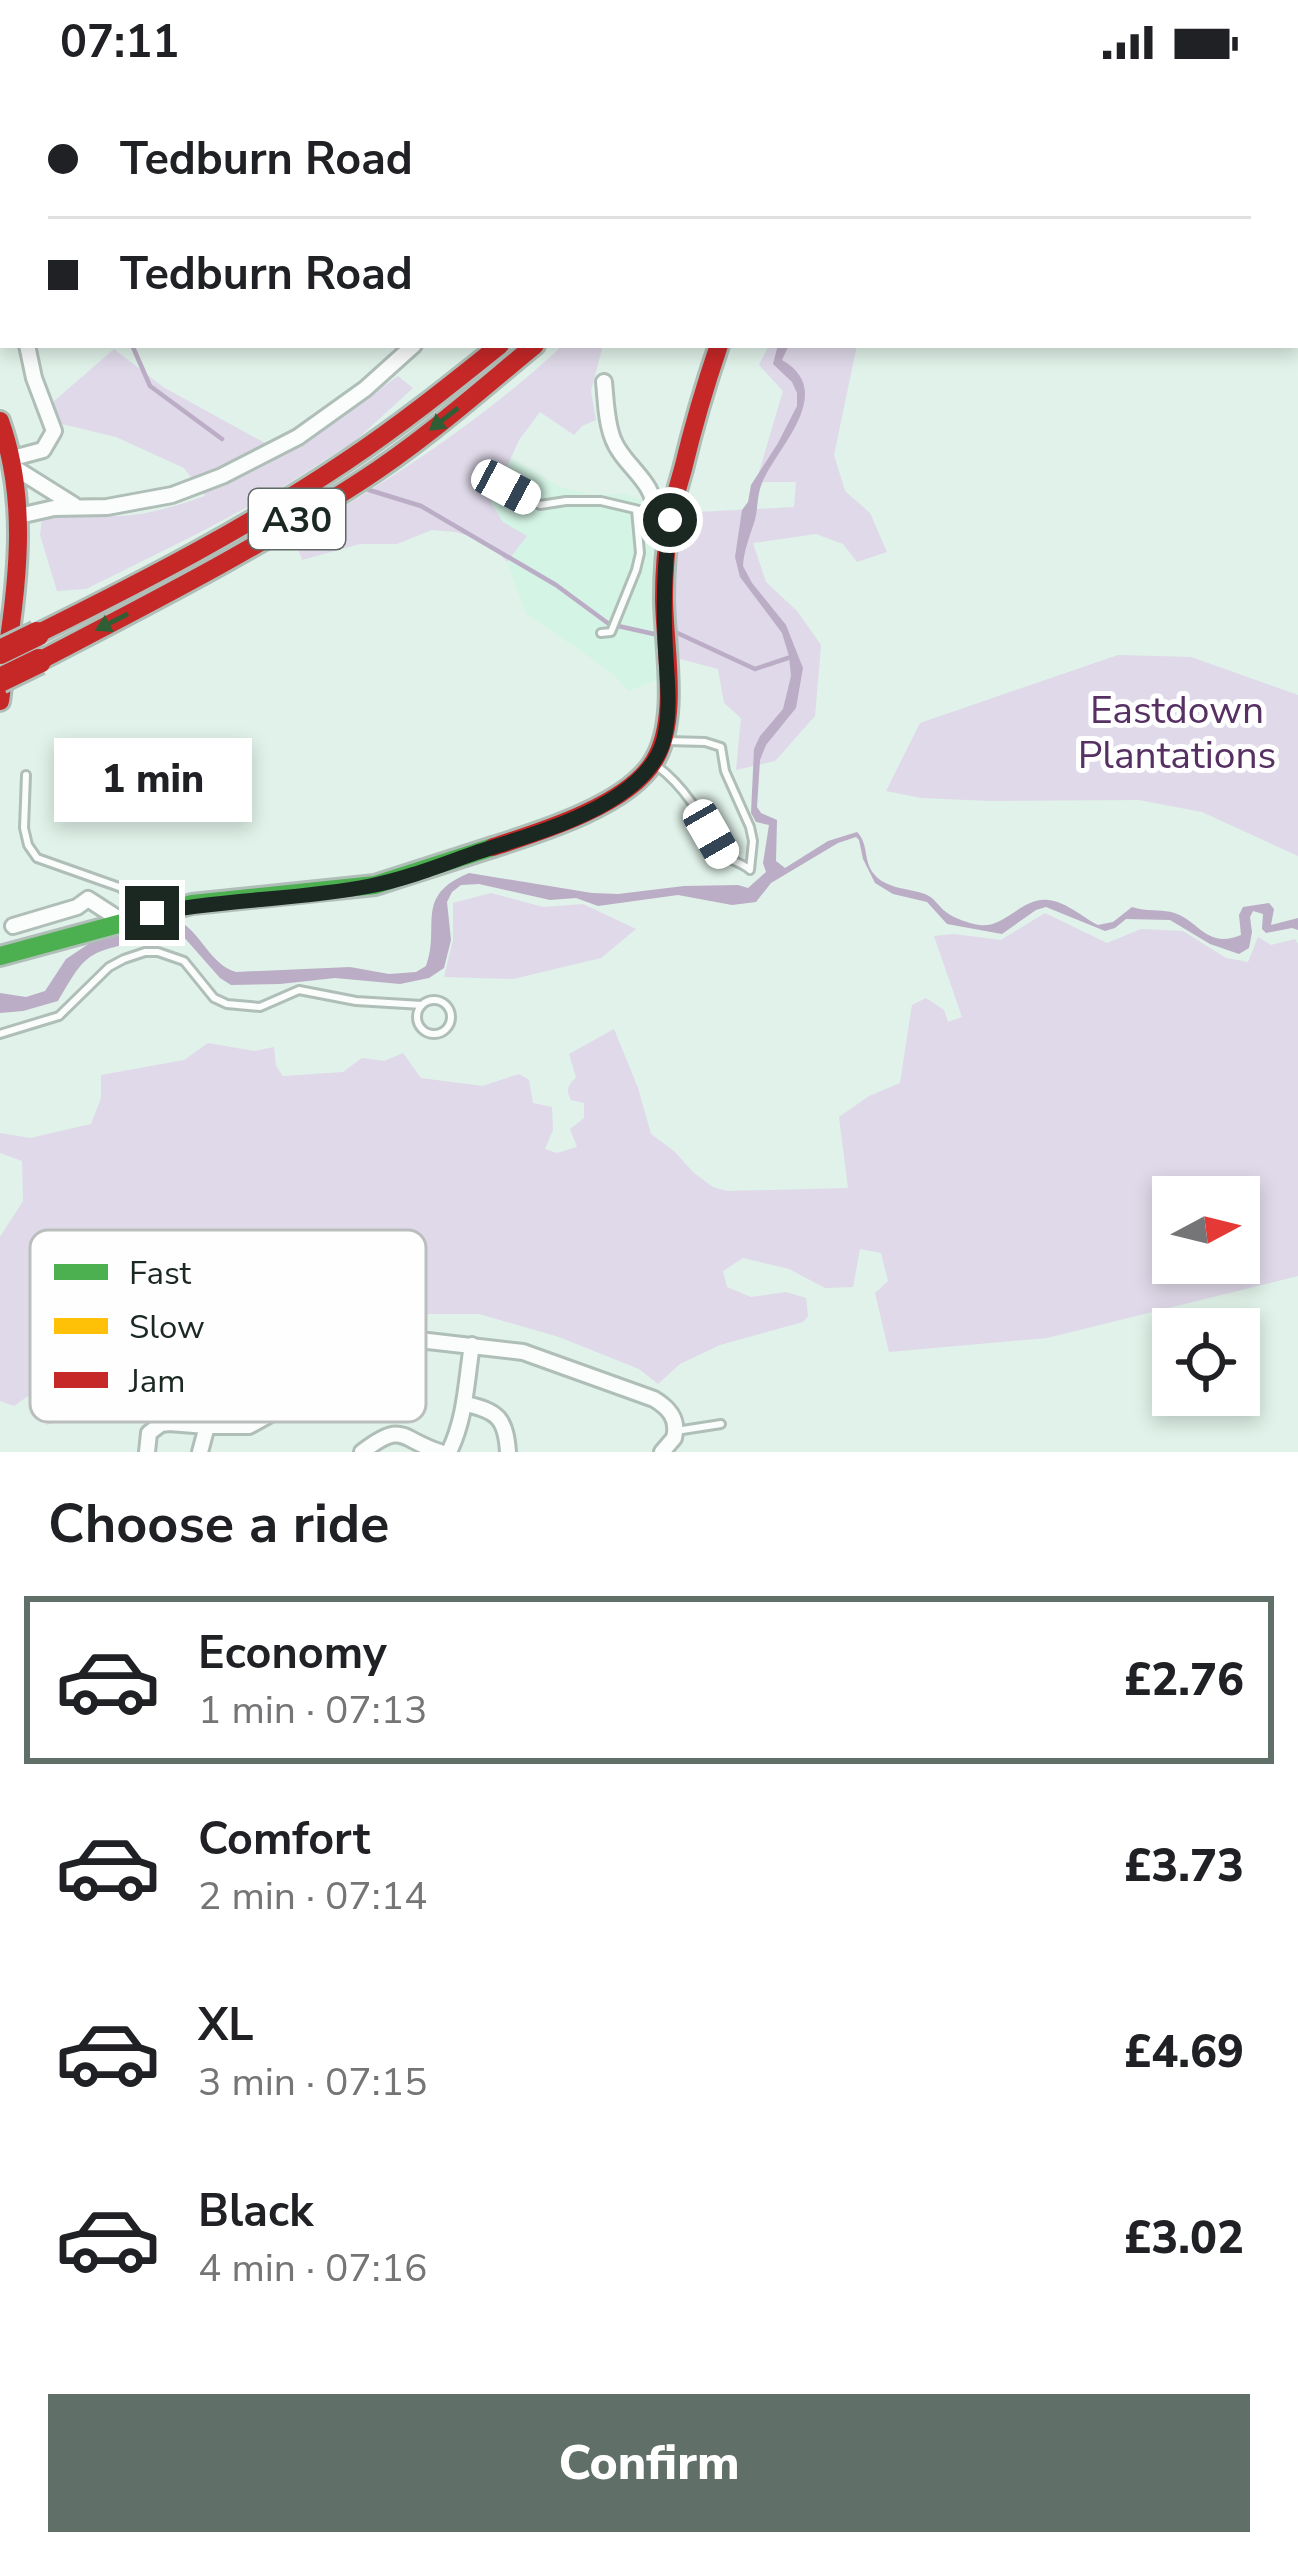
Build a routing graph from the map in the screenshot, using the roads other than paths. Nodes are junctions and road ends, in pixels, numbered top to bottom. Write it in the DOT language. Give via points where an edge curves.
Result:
graph roads {
  1 [pos="28,348"];
  2 [pos="411,348"];
  3 [pos="496,348"];
  4 [pos="531,348"];
  5 [pos="718,348"];
  6 [pos="604,382"];
  7 [pos="8,446"];
  8 [pos="506,487"];
  9 [pos="74,505"];
  10 [pos="636,510"];
  11 [pos="19,515"];
  12 [pos="662,516"];
  13 [pos="606,633"];
  14 [pos="0,652"];
  15 [pos="0,680"];
  16 [pos="0,701"];
  17 [pos="658,752"];
  18 [pos="26,775"];
  19 [pos="152,913"];
  20 [pos="122,921"];
  21 [pos="13,926"];
  22 [pos="0,956"];
  23 [pos="422,1005"];
  24 [pos="0,1034"];
  25 [pos="426,1341"];
  26 [pos="472,1345"];
  27 [pos="466,1404"];
  28 [pos="259,1422"];
  29 [pos="721,1424"];
  30 [pos="207,1426"];
  31 [pos="676,1431"];
  32 [pos="147,1452"];
  33 [pos="200,1452"];
  34 [pos="362,1452"];
  35 [pos="440,1452"];
  36 [pos="449,1452"];
  37 [pos="508,1452"];
  38 [pos="662,1452"];
  1 -- 7 [label="street" via="54,431 43,450"];
  2 -- 9 [label="street" via="267,455 172,495"];
  3 -- 14 [label="main road, A30, bridge" via="304,488"];
  4 -- 15 [label="main road, A30, one-way, bridge" via="363,479"];
  5 -- 12 [label="main road"];
  6 -- 12 [label="street" via="614,443"];
  7 -- 9 [label="street"];
  7 -- 11 [label="main road"];
  8 -- 10 [label="lane" via="540,505 601,501"];
  9 -- 11 [label="street"];
  10 -- 12 [label="lane"];
  10 -- 13 [label="lane" via="640,553"];
  11 -- 16 [label="main road"];
  12 -- 17 [label="main road" via="668,707"];
  17 -- 17 [label="lane" via="705,742 721,747 750,826 750,870 726,858"];
  17 -- 19 [label="main road" via="632,784 589,811 375,885"];
  18 -- 19 [label="lane" via="24,828 37,858 119,887"];
  19 -- 20 [label="main road"];
  20 -- 21 [label="street" via="88,899"];
  20 -- 22 [label="main road"];
  23 -- 23 [label="lane" via="446,1004 446,1030 420,1028"];
  23 -- 24 [label="lane" via="299,990 260,1007 226,1004 175,956 145,952 109,968 58,1016"];
  25 -- 26 [label="street"];
  26 -- 27 [label="street"];
  26 -- 31 [label="street" via="523,1352 654,1399 668,1407"];
  27 -- 36 [label="street"];
  27 -- 37 [label="street" via="498,1417"];
  28 -- 30 [label="street"];
  29 -- 31 [label="lane"];
  30 -- 32 [label="street" via="161,1424 149,1433"];
  30 -- 33 [label="street"];
  31 -- 38 [label="street"];
  34 -- 35 [label="street" via="388,1434"];
}
